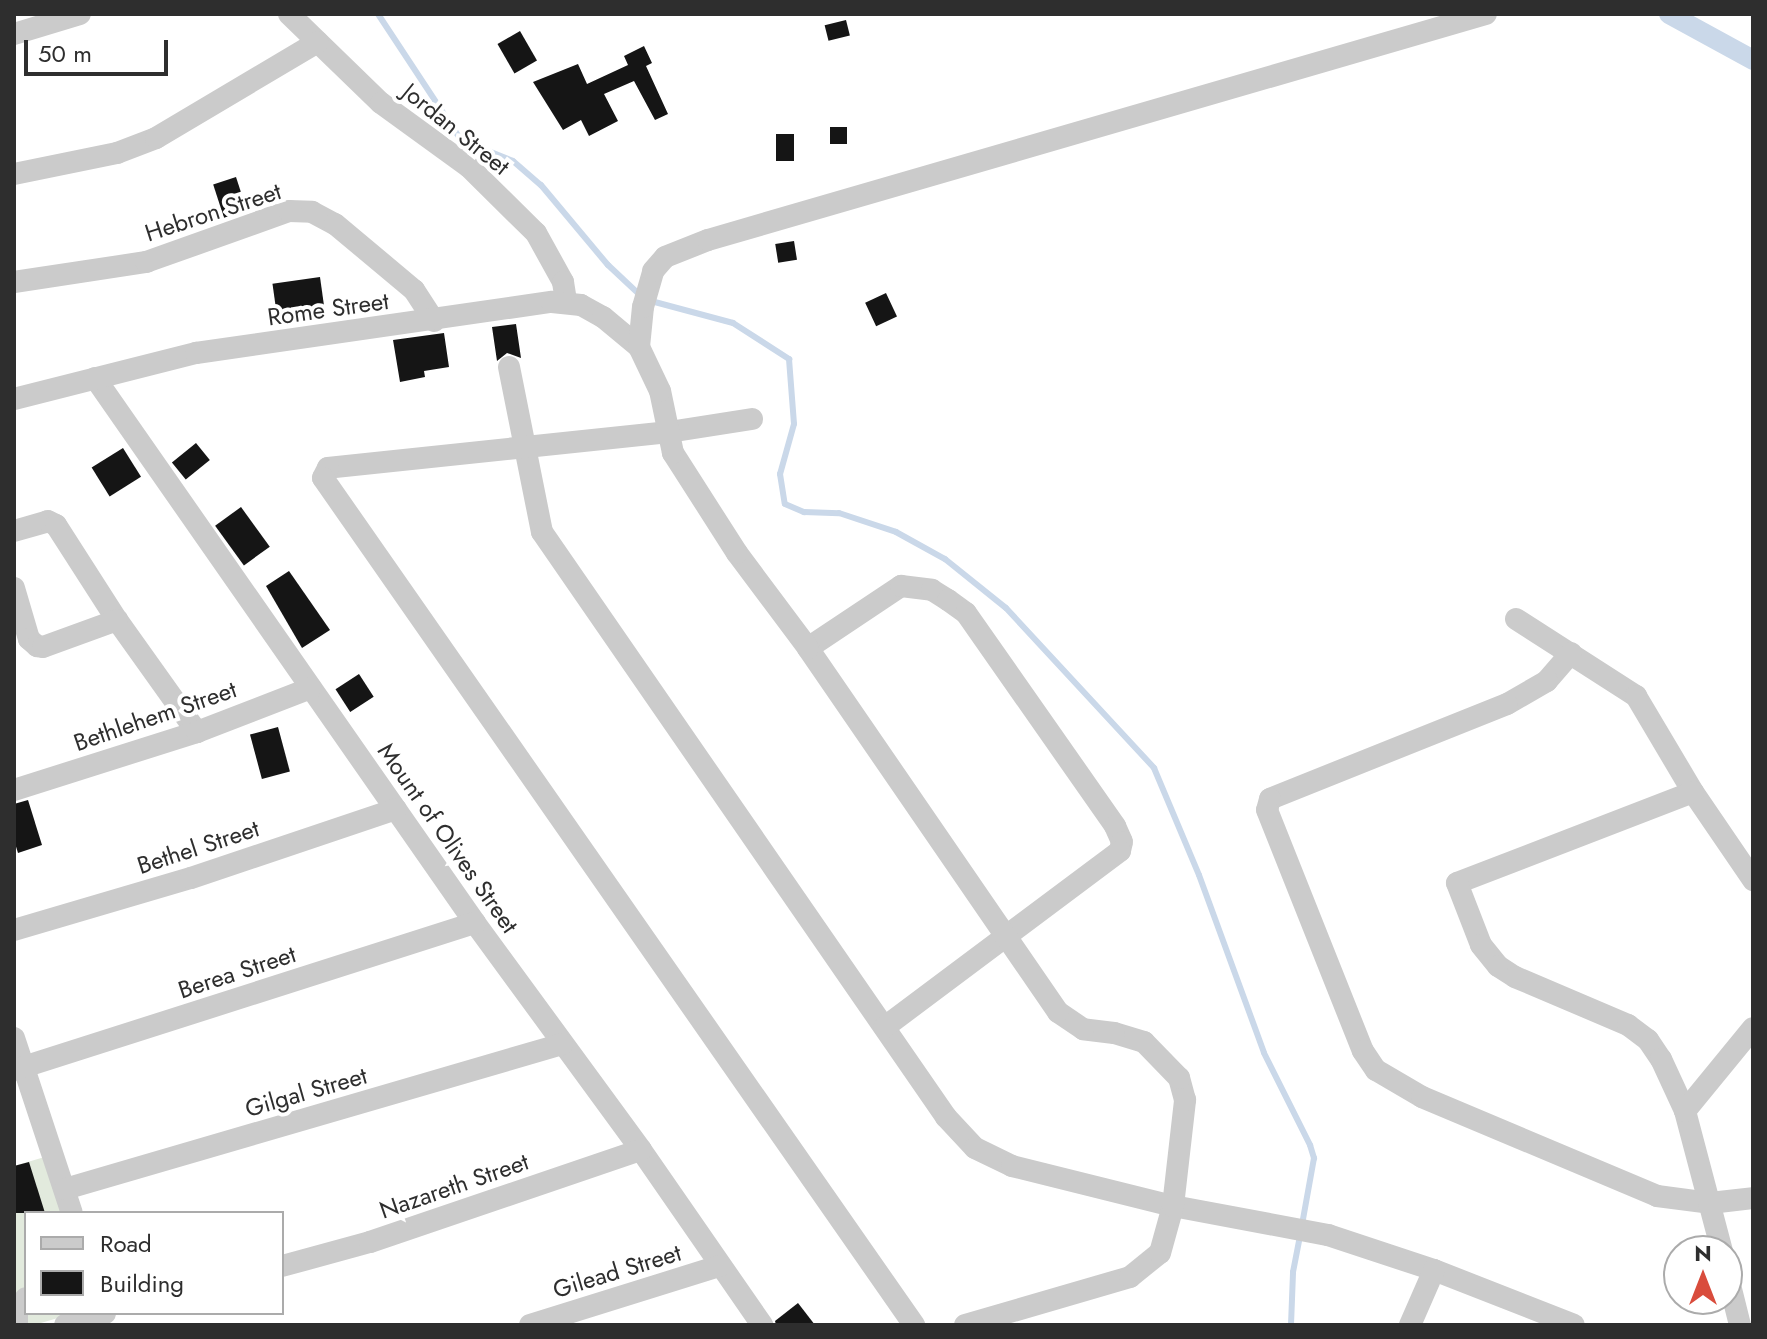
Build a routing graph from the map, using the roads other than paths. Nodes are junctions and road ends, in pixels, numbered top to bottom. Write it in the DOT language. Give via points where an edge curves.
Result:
graph roads {
  1 [pos="80,14"];
  2 [pos="289,14"];
  3 [pos="1486,14"];
  4 [pos="14,34"];
  5 [pos="318,42"];
  6 [pos="14,174"];
  7 [pos="14,282"];
  8 [pos="566,302"];
  9 [pos="434,321"];
  10 [pos="639,347"];
  11 [pos="509,367"];
  12 [pos="95,378"];
  13 [pos="14,399"];
  14 [pos="752,419"];
  15 [pos="669,432"];
  16 [pos="523,448"];
  17 [pos="14,531"];
  18 [pos="14,588"];
  19 [pos="1516,619"];
  20 [pos="117,620"];
  21 [pos="808,648"];
  22 [pos="1571,653"];
  23 [pos="311,688"];
  24 [pos="197,732"];
  25 [pos="14,790"];
  26 [pos="1693,792"];
  27 [pos="396,809"];
  28 [pos="1753,880"];
  29 [pos="475,923"];
  30 [pos="14,930"];
  31 [pos="1007,935"];
  32 [pos="885,1027"];
  33 [pos="1753,1028"];
  34 [pos="14,1038"];
  35 [pos="562,1044"];
  36 [pos="18,1068"];
  37 [pos="1685,1111"];
  38 [pos="641,1150"];
  39 [pos="65,1189"];
  40 [pos="1753,1198"];
  41 [pos="1710,1203"];
  42 [pos="1173,1206"];
  43 [pos="71,1211"];
  44 [pos="1718,1235"];
  45 [pos="284,1265"];
  46 [pos="719,1266"];
  47 [pos="1434,1270"];
  48 [pos="24,1300"];
  49 [pos="97,1315"];
  50 [pos="17,1325"];
  51 [pos="65,1325"];
  52 [pos="530,1325"];
  53 [pos="762,1325"];
  54 [pos="914,1325"];
  55 [pos="965,1325"];
  56 [pos="1410,1325"];
  57 [pos="1574,1325"];
  1 -- 4 [label="street"];
  2 -- 5 [label="street, Jordan Street"];
  3 -- 10 [label="street" via="685,248 665,257 653,271"];
  5 -- 6 [label="street" via="156,138 104,156"];
  5 -- 8 [label="street, Jordan Street" via="381,103 469,167 536,233 563,282"];
  7 -- 9 [label="street, Hebron Street" via="146,262 289,211 312,212 335,224 414,290"];
  8 -- 9 [label="street, Rome Street"];
  8 -- 10 [label="street" via="603,317"];
  9 -- 12 [label="street, Rome Street" via="196,353"];
  10 -- 15 [label="street" via="660,391"];
  11 -- 16 [label="street"];
  12 -- 13 [label="street, Rome Street"];
  12 -- 23 [label="street, Mount of Olives Street"];
  14 -- 15 [label="street"];
  15 -- 16 [label="street"];
  15 -- 21 [label="street" via="681,466"];
  16 -- 32 [label="street" via="542,532"];
  16 -- 54 [label="street" via="328,468 323,478"];
  17 -- 20 [label="street" via="52,521"];
  18 -- 20 [label="street" via="29,639 37,646"];
  19 -- 22 [label="street"];
  20 -- 24 [label="street"];
  21 -- 31 [label="street"];
  21 -- 31 [label="street" via="901,586 932,590 966,613 1115,826 1120,851"];
  22 -- 26 [label="street" via="1636,696"];
  22 -- 41 [label="street" via="1547,681 1507,704 1270,799 1267,810 1363,1051 1376,1070 1413,1093 1657,1196"];
  23 -- 24 [label="street, Bethlehem Street"];
  23 -- 27 [label="street, Mount of Olives Street"];
  24 -- 25 [label="street, Bethlehem Street"];
  26 -- 28 [label="street"];
  26 -- 37 [label="street" via="1457,883 1481,945 1498,966 1628,1025 1648,1040"];
  27 -- 29 [label="street, Mount of Olives Street"];
  27 -- 30 [label="street, Bethel Street"];
  29 -- 35 [label="street, Mount of Olives Street"];
  29 -- 36 [label="street, Berea Street"];
  31 -- 32 [label="street"];
  31 -- 42 [label="street" via="1058,1012 1083,1029 1144,1042 1179,1078 1185,1100"];
  32 -- 42 [label="street" via="946,1117 975,1148 1012,1166"];
  33 -- 37 [label="street"];
  34 -- 36 [label="street"];
  35 -- 38 [label="street, Mount of Olives Street"];
  35 -- 39 [label="street, Gilgal Street"];
  36 -- 39 [label="street"];
  37 -- 41 [label="street"];
  38 -- 45 [label="street, Nazareth Street" via="370,1242"];
  38 -- 46 [label="street, Mount of Olives Street"];
  39 -- 43 [label="street"];
  40 -- 41 [label="street"];
  41 -- 44 [label="street"];
  42 -- 47 [label="street" via="1328,1235"];
  42 -- 55 [label="street" via="1160,1253 1130,1277"];
  46 -- 52 [label="street, Gilead Street"];
  46 -- 53 [label="street, Mount of Olives Street"];
  47 -- 56 [label="street"];
  47 -- 57 [label="street"];
  48 -- 50 [label="street" via="17,1309"];
  49 -- 51 [label="street"];
}
